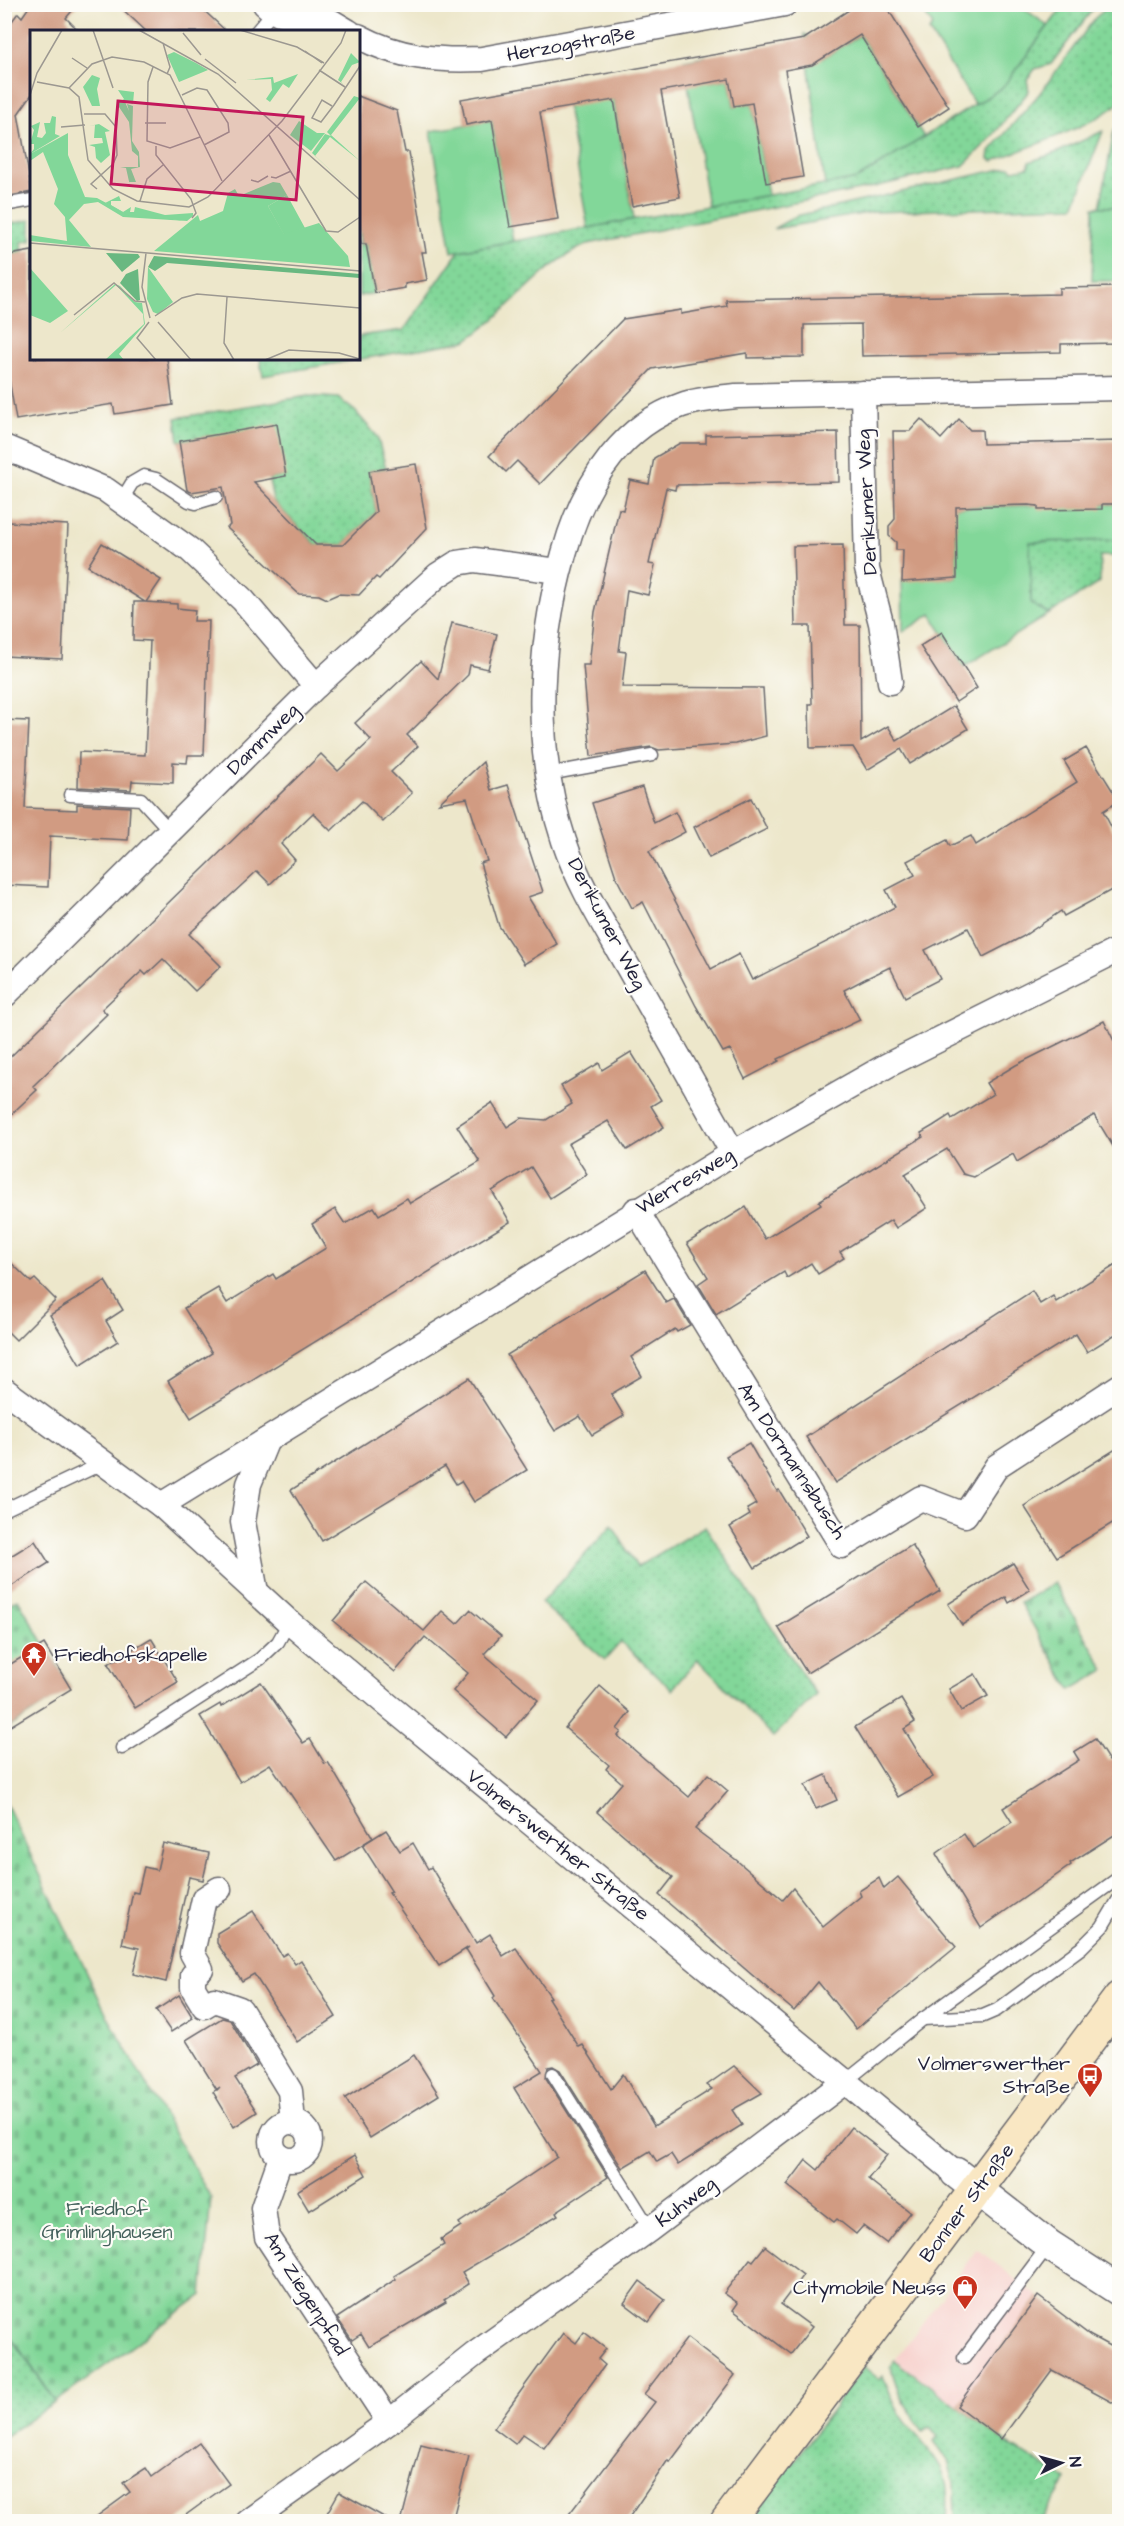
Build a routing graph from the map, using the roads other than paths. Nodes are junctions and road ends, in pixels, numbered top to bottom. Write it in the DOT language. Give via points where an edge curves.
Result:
graph roads {
  1 [pos="785,4"];
  2 [pos="282,16"];
  3 [pos="259,30"];
  4 [pos="345,30"];
  5 [pos="360,37"];
  6 [pos="30,200"];
  7 [pos="4,205"];
  8 [pos="1119,388"];
  9 [pos="863,393"];
  10 [pos="4,447"];
  11 [pos="216,497"];
  12 [pos="121,501"];
  13 [pos="558,571"];
  14 [pos="890,681"];
  15 [pos="316,686"];
  16 [pos="652,755"];
  17 [pos="548,774"];
  18 [pos="70,795"];
  19 [pos="171,832"];
  20 [pos="1119,949"];
  21 [pos="4,996"];
  22 [pos="733,1153"];
  23 [pos="636,1210"];
  24 [pos="1119,1386"];
  25 [pos="4,1390"];
  26 [pos="267,1440"];
  27 [pos="103,1463"];
  28 [pos="161,1505"];
  29 [pos="4,1510"];
  30 [pos="256,1592"];
  31 [pos="290,1622"];
  32 [pos="122,1748"];
  33 [pos="1119,1877"];
  34 [pos="219,1889"];
  35 [pos="1119,1897"];
  36 [pos="1119,1998"];
  37 [pos="923,2019"];
  38 [pos="554,2074"];
  39 [pos="846,2081"];
  40 [pos="966,2181"];
  41 [pos="650,2229"];
  42 [pos="1049,2245"];
  43 [pos="1119,2291"];
  44 [pos="964,2358"];
  45 [pos="388,2422"];
  46 [pos="248,2522"];
  47 [pos="727,2522"];
  1 -- 5 [label="street, Herzogstraße" via="482,59 432,60 400,53"];
  2 -- 3 [label="lane"];
  2 -- 4 [label="street" via="318,16"];
  6 -- 7 [label="lane"];
  8 -- 9 [label="street, Derikumer Weg"];
  9 -- 13 [label="street, Derikumer Weg" via="708,399 682,404 654,418 623,442 599,470 578,509"];
  9 -- 14 [label="street, Derikumer Weg" via="867,569"];
  10 -- 12 [label="street" via="106,490"];
  11 -- 12 [label="lane" via="196,503 189,501 156,479 144,476 132,483"];
  12 -- 15 [label="street" via="216,573"];
  13 -- 15 [label="street, Dammweg" via="475,560 457,563 438,575"];
  13 -- 17 [label="street, Derikumer Weg" via="542,687"];
  15 -- 19 [label="street, Dammweg"];
  16 -- 17 [label="lane"];
  17 -- 22 [label="street, Derikumer Weg" via="564,841 585,891"];
  18 -- 19 [label="lane" via="141,799"];
  19 -- 21 [label="street, Dammweg"];
  20 -- 22 [label="street, Werresweg" via="888,1065"];
  22 -- 23 [label="street, Werresweg"];
  23 -- 24 [label="street, Am Dormannsbusch" via="842,1546 921,1498 965,1515 996,1466"];
  23 -- 26 [label="street, Werresweg"];
  25 -- 27 [label="street, Volmerswerther Straße"];
  26 -- 28 [label="street, Werresweg"];
  26 -- 30 [label="street" via="249,1484 243,1522"];
  27 -- 28 [label="street, Volmerswerther Straße"];
  27 -- 29 [label="lane"];
  28 -- 30 [label="street, Volmerswerther Straße"];
  30 -- 31 [label="street, Volmerswerther Straße"];
  31 -- 32 [label="lane" via="278,1642 260,1659"];
  31 -- 39 [label="street, Volmerswerther Straße"];
  33 -- 37 [label="lane, Kuhweg"];
  34 -- 45 [label="street, Am Ziegenpfad" via="204,1899 192,1953 201,1969 193,1975 193,1988 204,2006 214,2000 240,2009 290,2091 293,2122 275,2130 272,2140 281,2157 263,2208 267,2237"];
  35 -- 37 [label="lane" via="1102,1927 1081,1948 996,2010 982,2016"];
  36 -- 40 [label="main road, Bonner Straße"];
  37 -- 39 [label="lane, Kuhweg"];
  38 -- 41 [label="lane"];
  39 -- 40 [label="street, Volmerswerther Straße"];
  39 -- 41 [label="street, Kuhweg"];
  40 -- 42 [label="street, Volmerswerther Straße"];
  40 -- 47 [label="main road, Bonner Straße"];
  41 -- 45 [label="street, Kuhweg" via="475,2354"];
  42 -- 43 [label="street, Volmerswerther Straße"];
  42 -- 44 [label="lane"];
  45 -- 46 [label="street, Kuhweg"];
}
